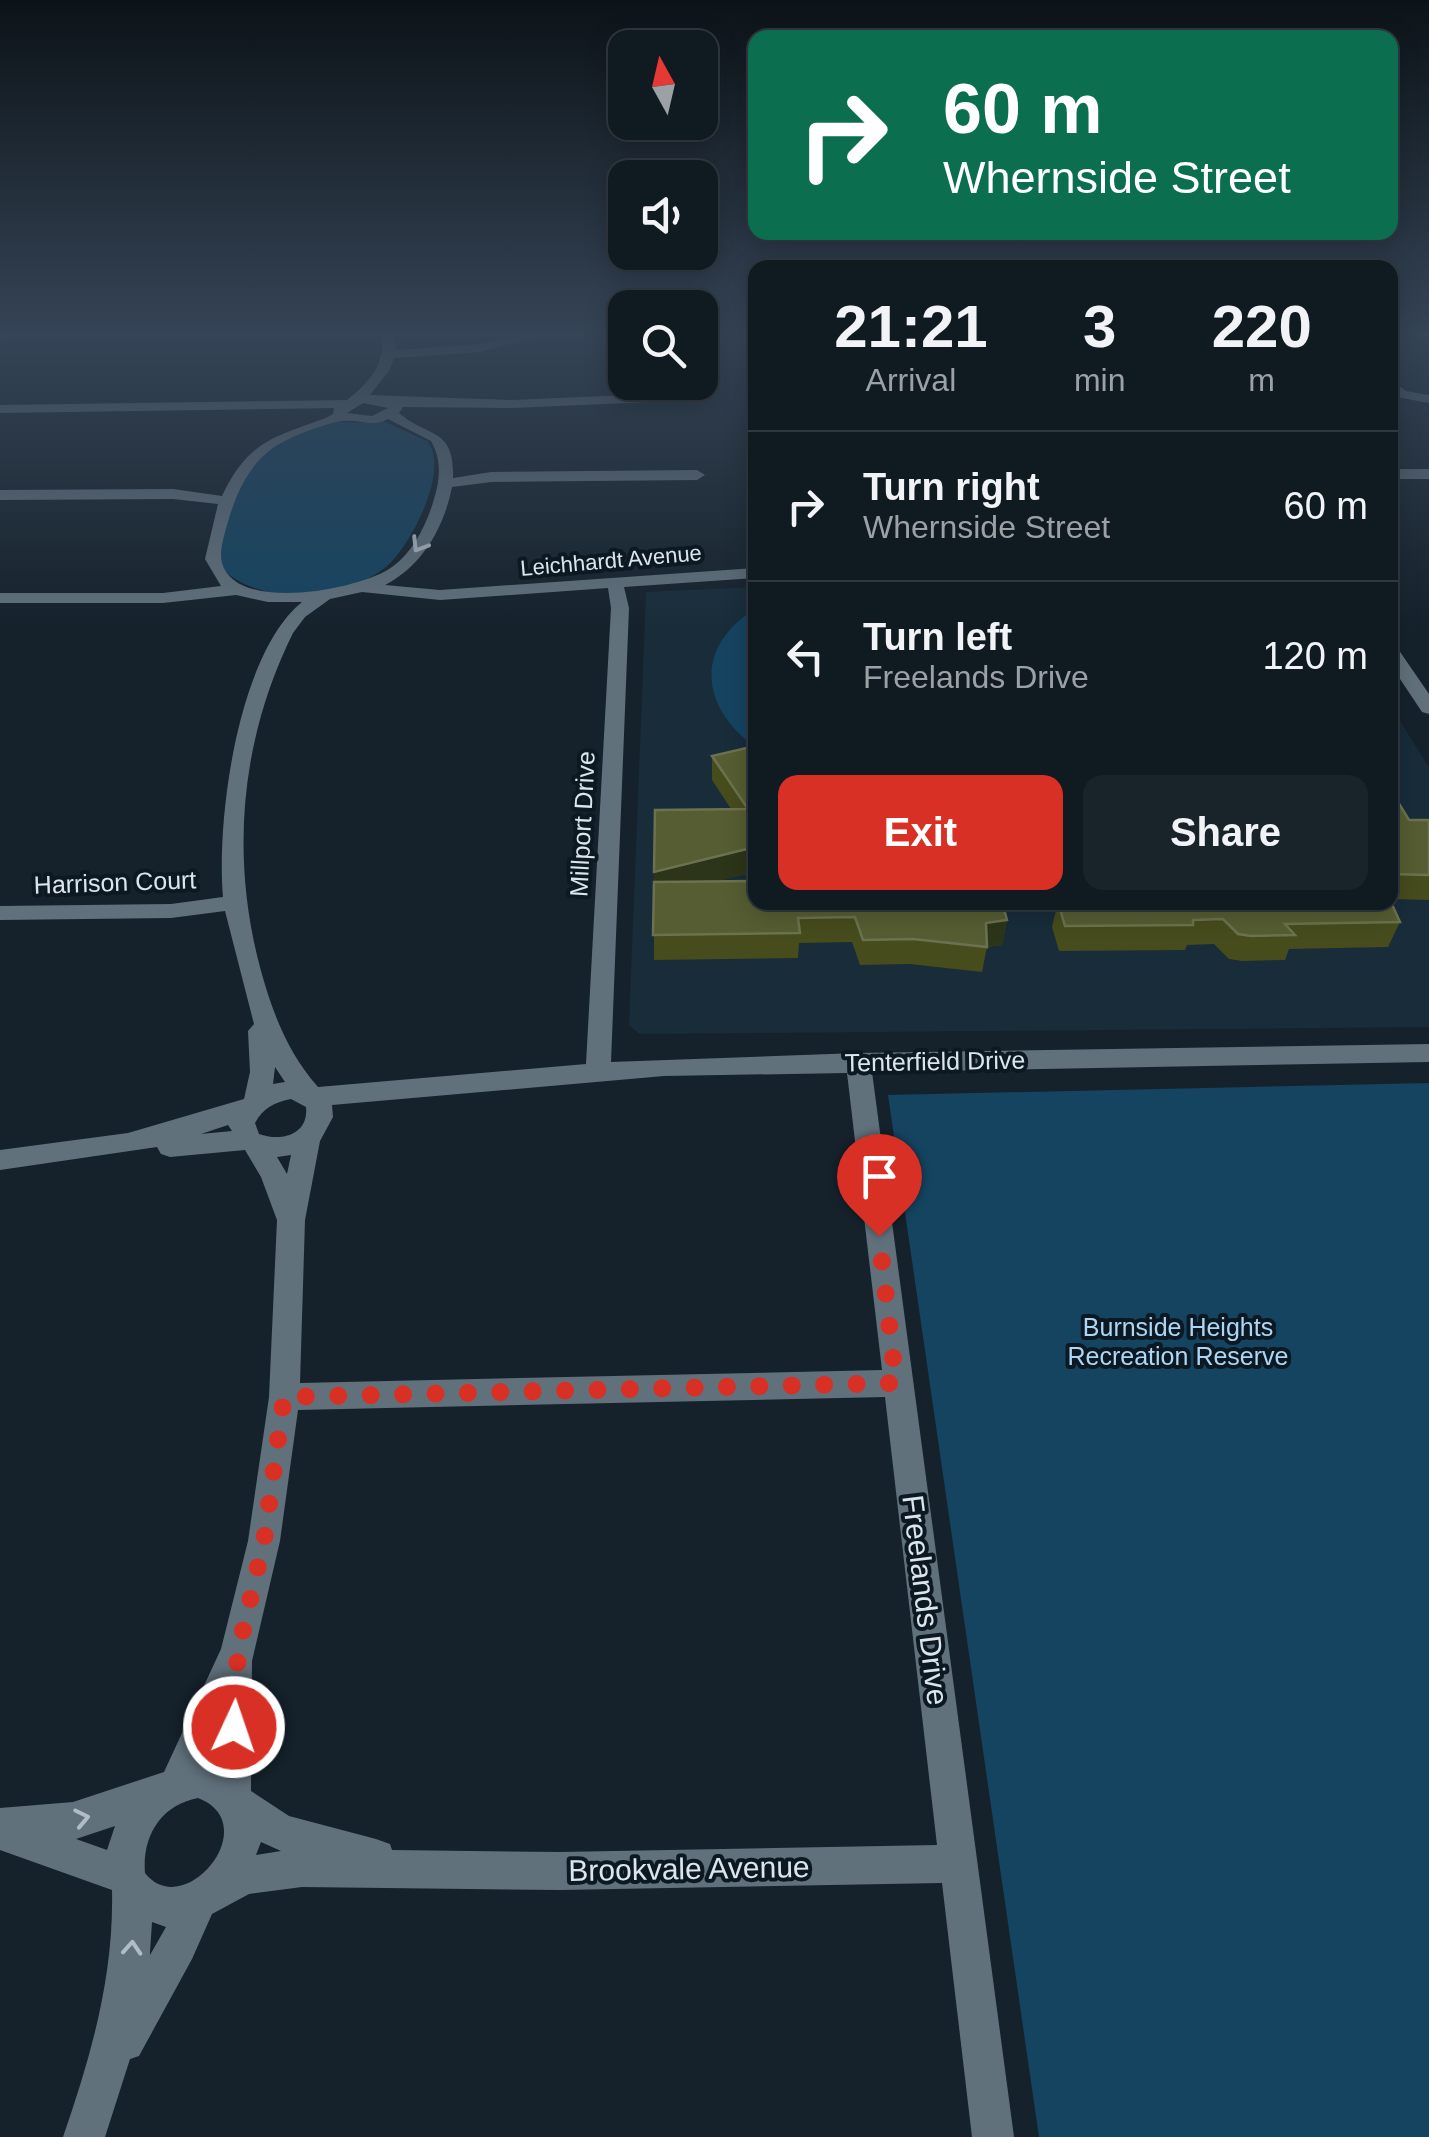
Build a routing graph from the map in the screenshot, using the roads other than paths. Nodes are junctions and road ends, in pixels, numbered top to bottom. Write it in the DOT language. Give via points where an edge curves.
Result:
graph roads {
  1 [pos="297,431"];
  2 [pos="420,431"];
  3 [pos="1398,474"];
  4 [pos="1429,474"];
  5 [pos="445,476"];
  6 [pos="697,476"];
  7 [pos="231,493"];
  8 [pos="0,495"];
  9 [pos="396,572"];
  10 [pos="748,573"];
  11 [pos="219,574"];
  12 [pos="615,582"];
  13 [pos="364,588"];
  14 [pos="243,589"];
  15 [pos="471,594"];
  16 [pos="272,596"];
  17 [pos="328,596"];
  18 [pos="140,597"];
  19 [pos="0,598"];
  20 [pos="283,630"];
  21 [pos="1398,662"];
  22 [pos="1429,708"];
  23 [pos="232,903"];
  24 [pos="0,913"];
  25 [pos="262,1016"];
  26 [pos="1429,1053"];
  27 [pos="858,1062"];
  28 [pos="598,1071"];
  29 [pos="443,1088"];
  30 [pos="312,1097"];
  31 [pos="254,1104"];
  32 [pos="311,1134"];
  33 [pos="252,1142"];
  34 [pos="130,1145"];
  35 [pos="0,1160"];
  36 [pos="291,1220"];
  37 [pos="896,1383"];
  38 [pos="284,1397"];
  39 [pos="238,1652"];
  40 [pos="169,1789"];
  41 [pos="237,1801"];
  42 [pos="0,1829"];
  43 [pos="959,1864"];
  44 [pos="419,1870"];
  45 [pos="129,1882"];
  46 [pos="206,1896"];
  47 [pos="105,2076"];
  48 [pos="84,2137"];
  49 [pos="993,2137"];
  1 -- 7 [label="street" via="270,443"];
  2 -- 5 [label="street" via="445,452"];
  3 -- 4 [label="street"];
  5 -- 6 [label="street"];
  5 -- 9 [label="street, one-way" via="432,523"];
  7 -- 8 [label="street"];
  7 -- 11 [label="street" via="215,541"];
  9 -- 13 [label="street"];
  9 -- 15 [label="street" via="411,586"];
  10 -- 12 [label="street, Leichhardt Avenue"];
  11 -- 14 [label="street"];
  11 -- 18 [label="street" via="199,588"];
  12 -- 15 [label="street, Leichhardt Avenue"];
  12 -- 28 [label="street, Millport Drive" via="620,608"];
  13 -- 15 [label="street"];
  13 -- 17 [label="street"];
  14 -- 16 [label="street"];
  14 -- 18 [label="street"];
  16 -- 17 [label="street"];
  16 -- 20 [label="street"];
  17 -- 20 [label="street" via="303,608"];
  18 -- 19 [label="street"];
  20 -- 23 [label="street" via="234,779 228,827"];
  21 -- 22 [label="street"];
  23 -- 24 [label="street, Harrison Court" via="171,911"];
  23 -- 25 [label="street"];
  25 -- 30 [label="street" via="282,1063"];
  25 -- 31 [label="street" via="262,1072"];
  26 -- 27 [label="street, Tenterfield Drive"];
  27 -- 28 [label="street, Tenterfield Drive"];
  27 -- 37 [label="street, Freelands Drive"];
  28 -- 29 [label="street, Tenterfield Drive"];
  29 -- 30 [label="street, Tenterfield Drive"];
  29 -- 32 [label="street, Tenterfield Drive" via="358,1108"];
  30 -- 31 [label="street" via="291,1090"];
  30 -- 32 [label="street" via="322,1112"];
  31 -- 33 [label="street" via="242,1124"];
  31 -- 34 [label="street" via="180,1134"];
  32 -- 33 [label="street" via="287,1147"];
  32 -- 36 [label="street"];
  33 -- 34 [label="street"];
  33 -- 36 [label="street"];
  34 -- 35 [label="street"];
  36 -- 38 [label="street"];
  37 -- 38 [label="street"];
  37 -- 43 [label="street, Freelands Drive"];
  38 -- 39 [label="street" via="264,1541"];
  39 -- 40 [label="street"];
  39 -- 41 [label="street"];
  40 -- 41 [label="street" via="216,1782"];
  42 -- 40 [label="street, one-way" via="73,1821"];
  40 -- 45 [label="street" via="130,1831"];
  41 -- 44 [label="street, Brookvale Avenue" via="282,1834"];
  41 -- 46 [label="street" via="245,1828 241,1851"];
  42 -- 45 [label="street"];
  43 -- 44 [label="street, Brookvale Avenue"];
  43 -- 49 [label="street, Freelands Drive"];
  44 -- 46 [label="street, Brookvale Avenue" via="302,1868 247,1876"];
  45 -- 46 [label="street" via="159,1907"];
  47 -- 45 [label="street, one-way" via="132,1961"];
  46 -- 47 [label="street"];
  47 -- 48 [label="street"];
}
